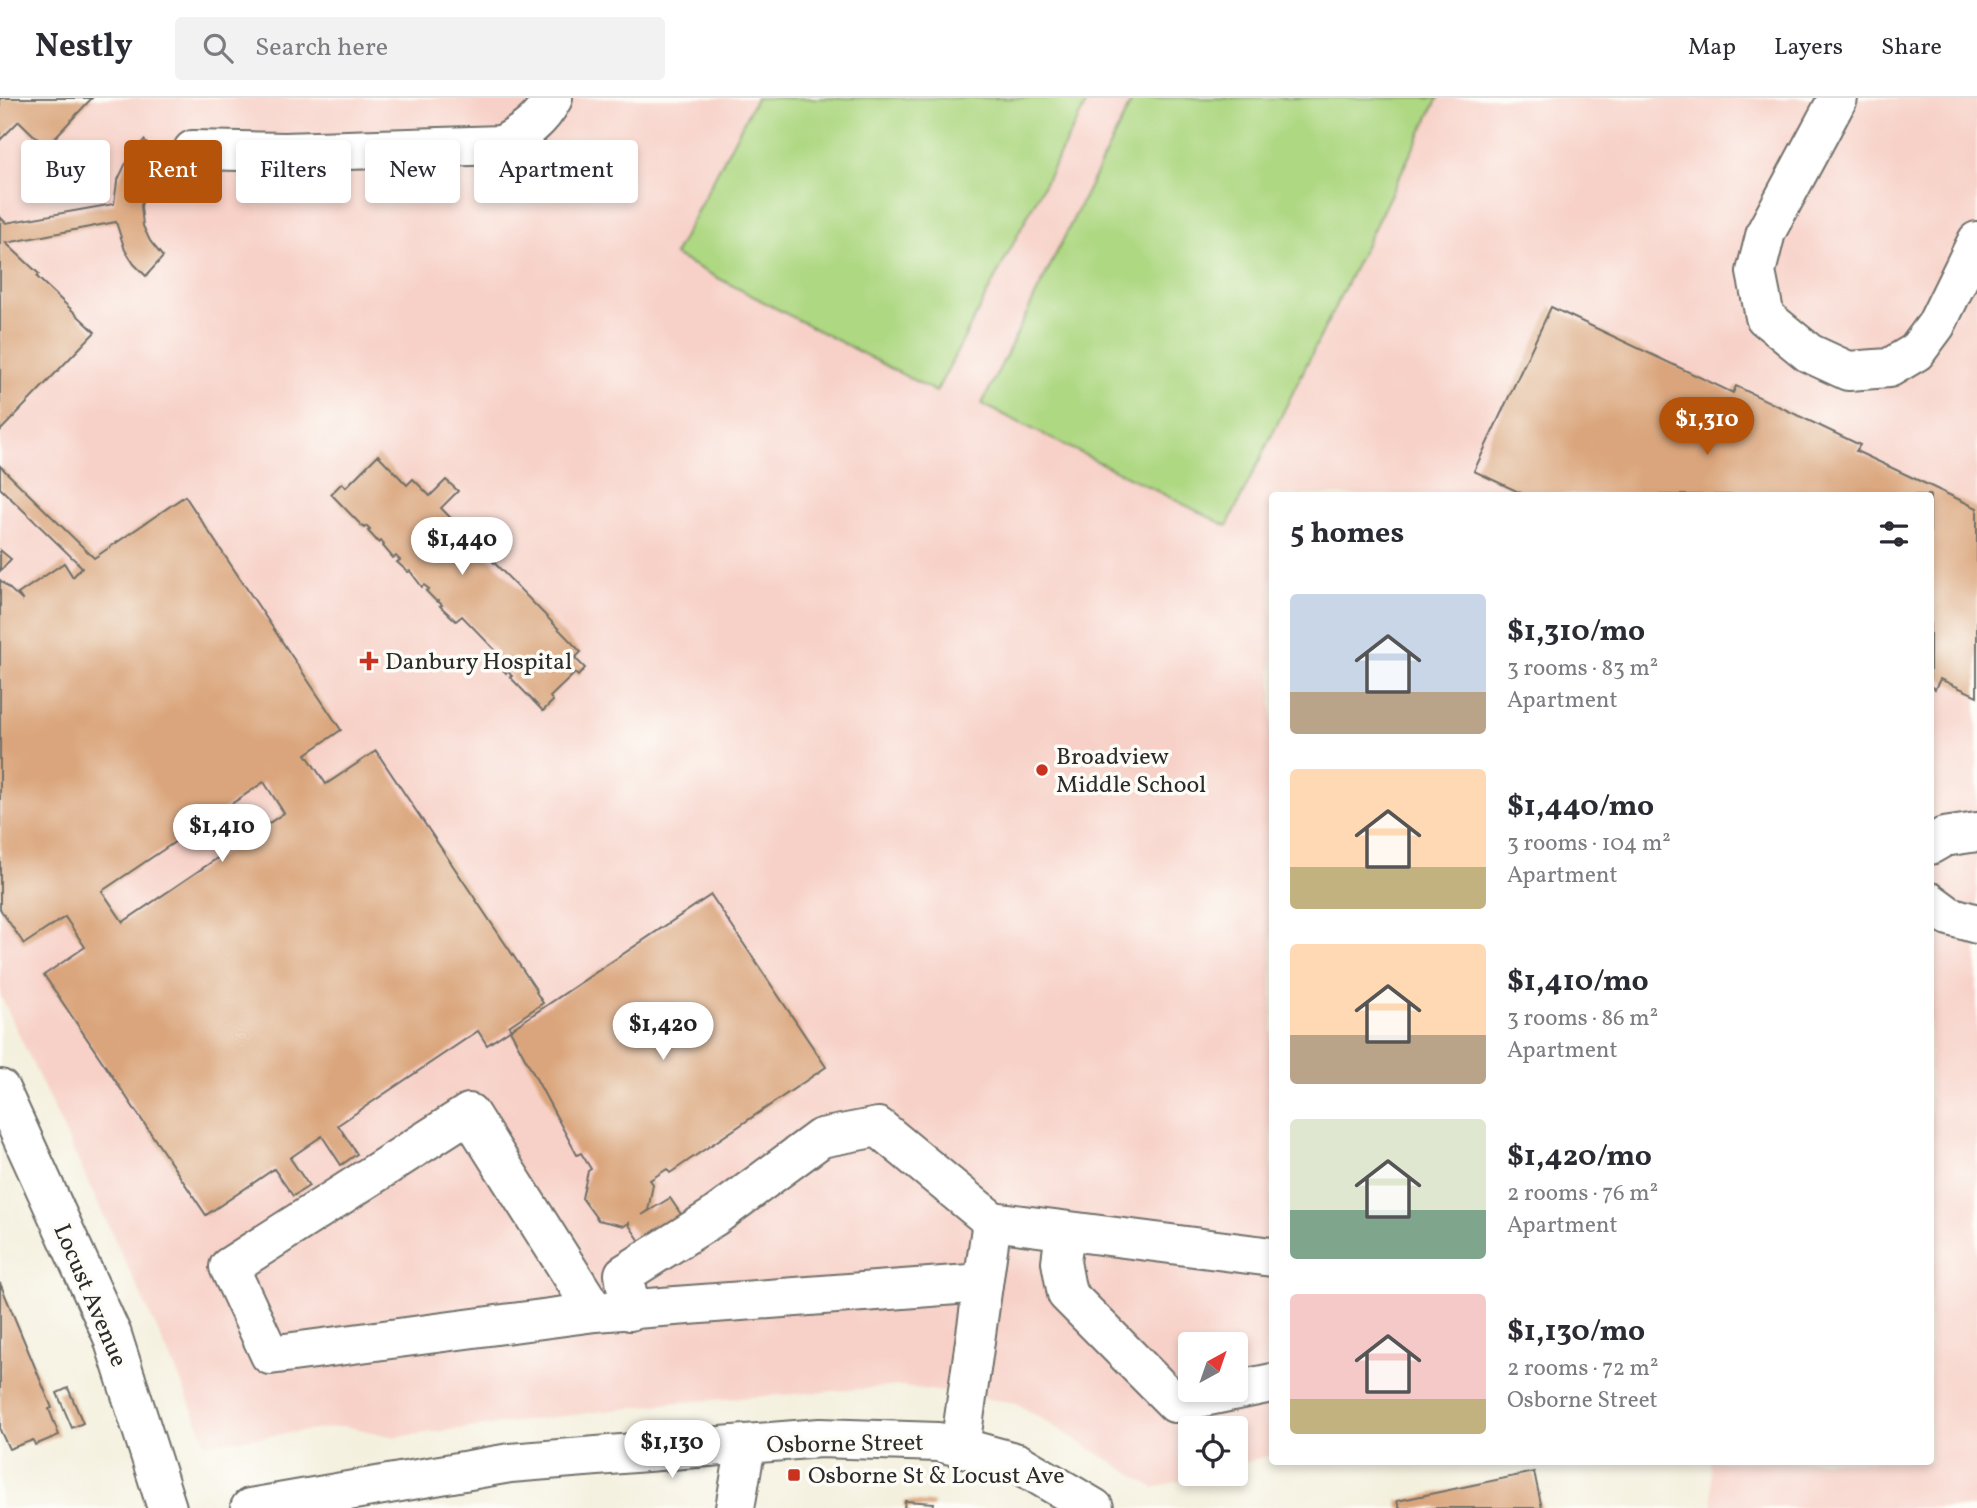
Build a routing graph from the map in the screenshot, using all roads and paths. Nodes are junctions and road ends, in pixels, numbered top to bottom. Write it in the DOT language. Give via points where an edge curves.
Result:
graph roads {
  1 [pos="553,98"];
  2 [pos="1838,98"];
  3 [pos="222,151"];
  4 [pos="1977,241"];
  5 [pos="1977,832"];
  6 [pos="1934,842"];
  7 [pos="1934,905"];
  8 [pos="1977,924"];
  9 [pos="0,1089"];
  10 [pos="992,1222"];
  11 [pos="1065,1231"];
  12 [pos="1269,1257"];
  13 [pos="983,1283"];
  14 [pos="612,1311"];
  15 [pos="1269,1383"];
  16 [pos="746,1445"];
  17 [pos="960,1447"];
  18 [pos="167,1508"];
  19 [pos="250,1508"];
  20 [pos="735,1508"];
  21 [pos="1094,1508"];
  1 -- 3 [label="main road" via="530,129 502,145"];
  2 -- 4 [label="main road" via="1766,232 1756,272 1765,317 1809,353 1848,371 1888,368 1916,352 1936,325"];
  5 -- 6 [label="main road" via="1944,836"];
  7 -- 8 [label="main road" via="1949,916"];
  9 -- 18 [label="main road, Locust Avenue" via="112,1335"];
  10 -- 11 [label="main road"];
  10 -- 13 [label="main road"];
  10 -- 14 [label="main road" via="878,1127 821,1138 714,1217 624,1274"];
  11 -- 12 [label="main road"];
  11 -- 15 [label="main road" via="1061,1262 1067,1294 1175,1404"];
  13 -- 14 [label="main road"];
  13 -- 17 [label="main road"];
  14 -- 14 [label="main road" via="270,1354 229,1267 469,1113"];
  16 -- 17 [label="main road, Osborne Street" via="821,1438 938,1442"];
  16 -- 19 [label="main road, Osborne Street" via="510,1464"];
  16 -- 20 [label="main road"];
  17 -- 21 [label="main road, Osborne Street" via="1018,1463"];
}
